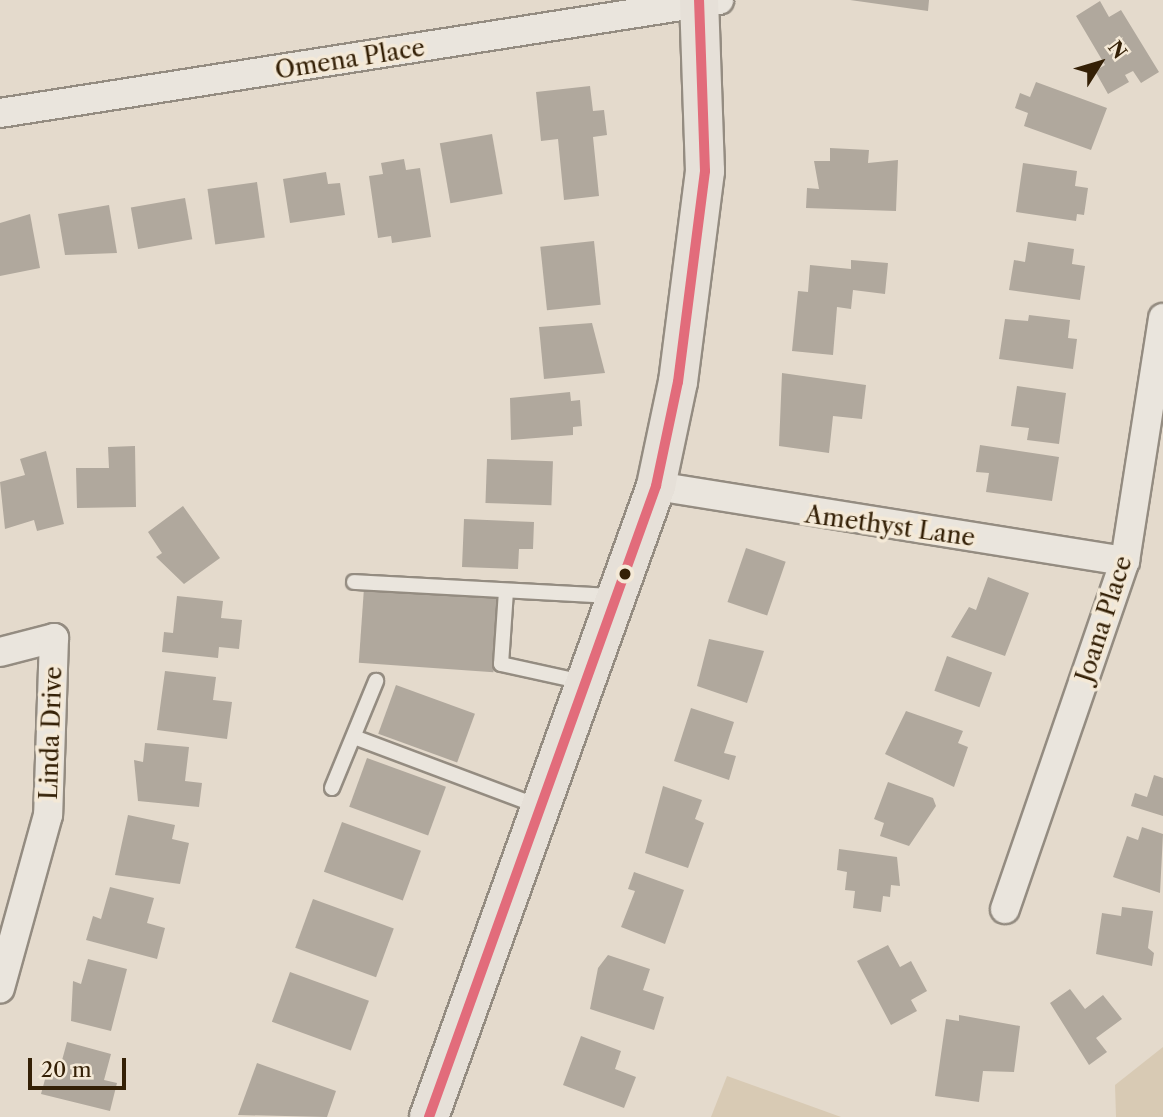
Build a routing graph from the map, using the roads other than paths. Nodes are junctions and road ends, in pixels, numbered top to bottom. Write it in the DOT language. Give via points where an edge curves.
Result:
graph roads {
  1 [pos="706,1"];
  2 [pos="0,113"];
  3 [pos="1163,318"];
  4 [pos="656,486"];
  5 [pos="1125,561"];
  6 [pos="354,582"];
  7 [pos="506,591"];
  8 [pos="615,596"];
  9 [pos="0,652"];
  10 [pos="376,681"];
  11 [pos="584,683"];
  12 [pos="354,737"];
  13 [pos="332,788"];
  14 [pos="540,807"];
  15 [pos="1005,909"];
  16 [pos="0,988"];
  17 [pos="429,1117"];
  1 -- 2 [label="street, Omena Place"];
  1 -- 4 [label="main road" via="705,171 678,382"];
  3 -- 5 [label="street, Joana Place"];
  4 -- 5 [label="street, Amethyst Lane"];
  4 -- 8 [label="main road"];
  5 -- 15 [label="street, Joana Place"];
  6 -- 7 [label="lane"];
  7 -- 8 [label="lane"];
  7 -- 11 [label="lane" via="501,664"];
  8 -- 11 [label="main road"];
  9 -- 16 [label="street, Linda Drive" via="54,638 48,815"];
  10 -- 12 [label="lane"];
  11 -- 14 [label="main road"];
  12 -- 13 [label="lane"];
  12 -- 14 [label="lane"];
  14 -- 17 [label="main road"];
}
